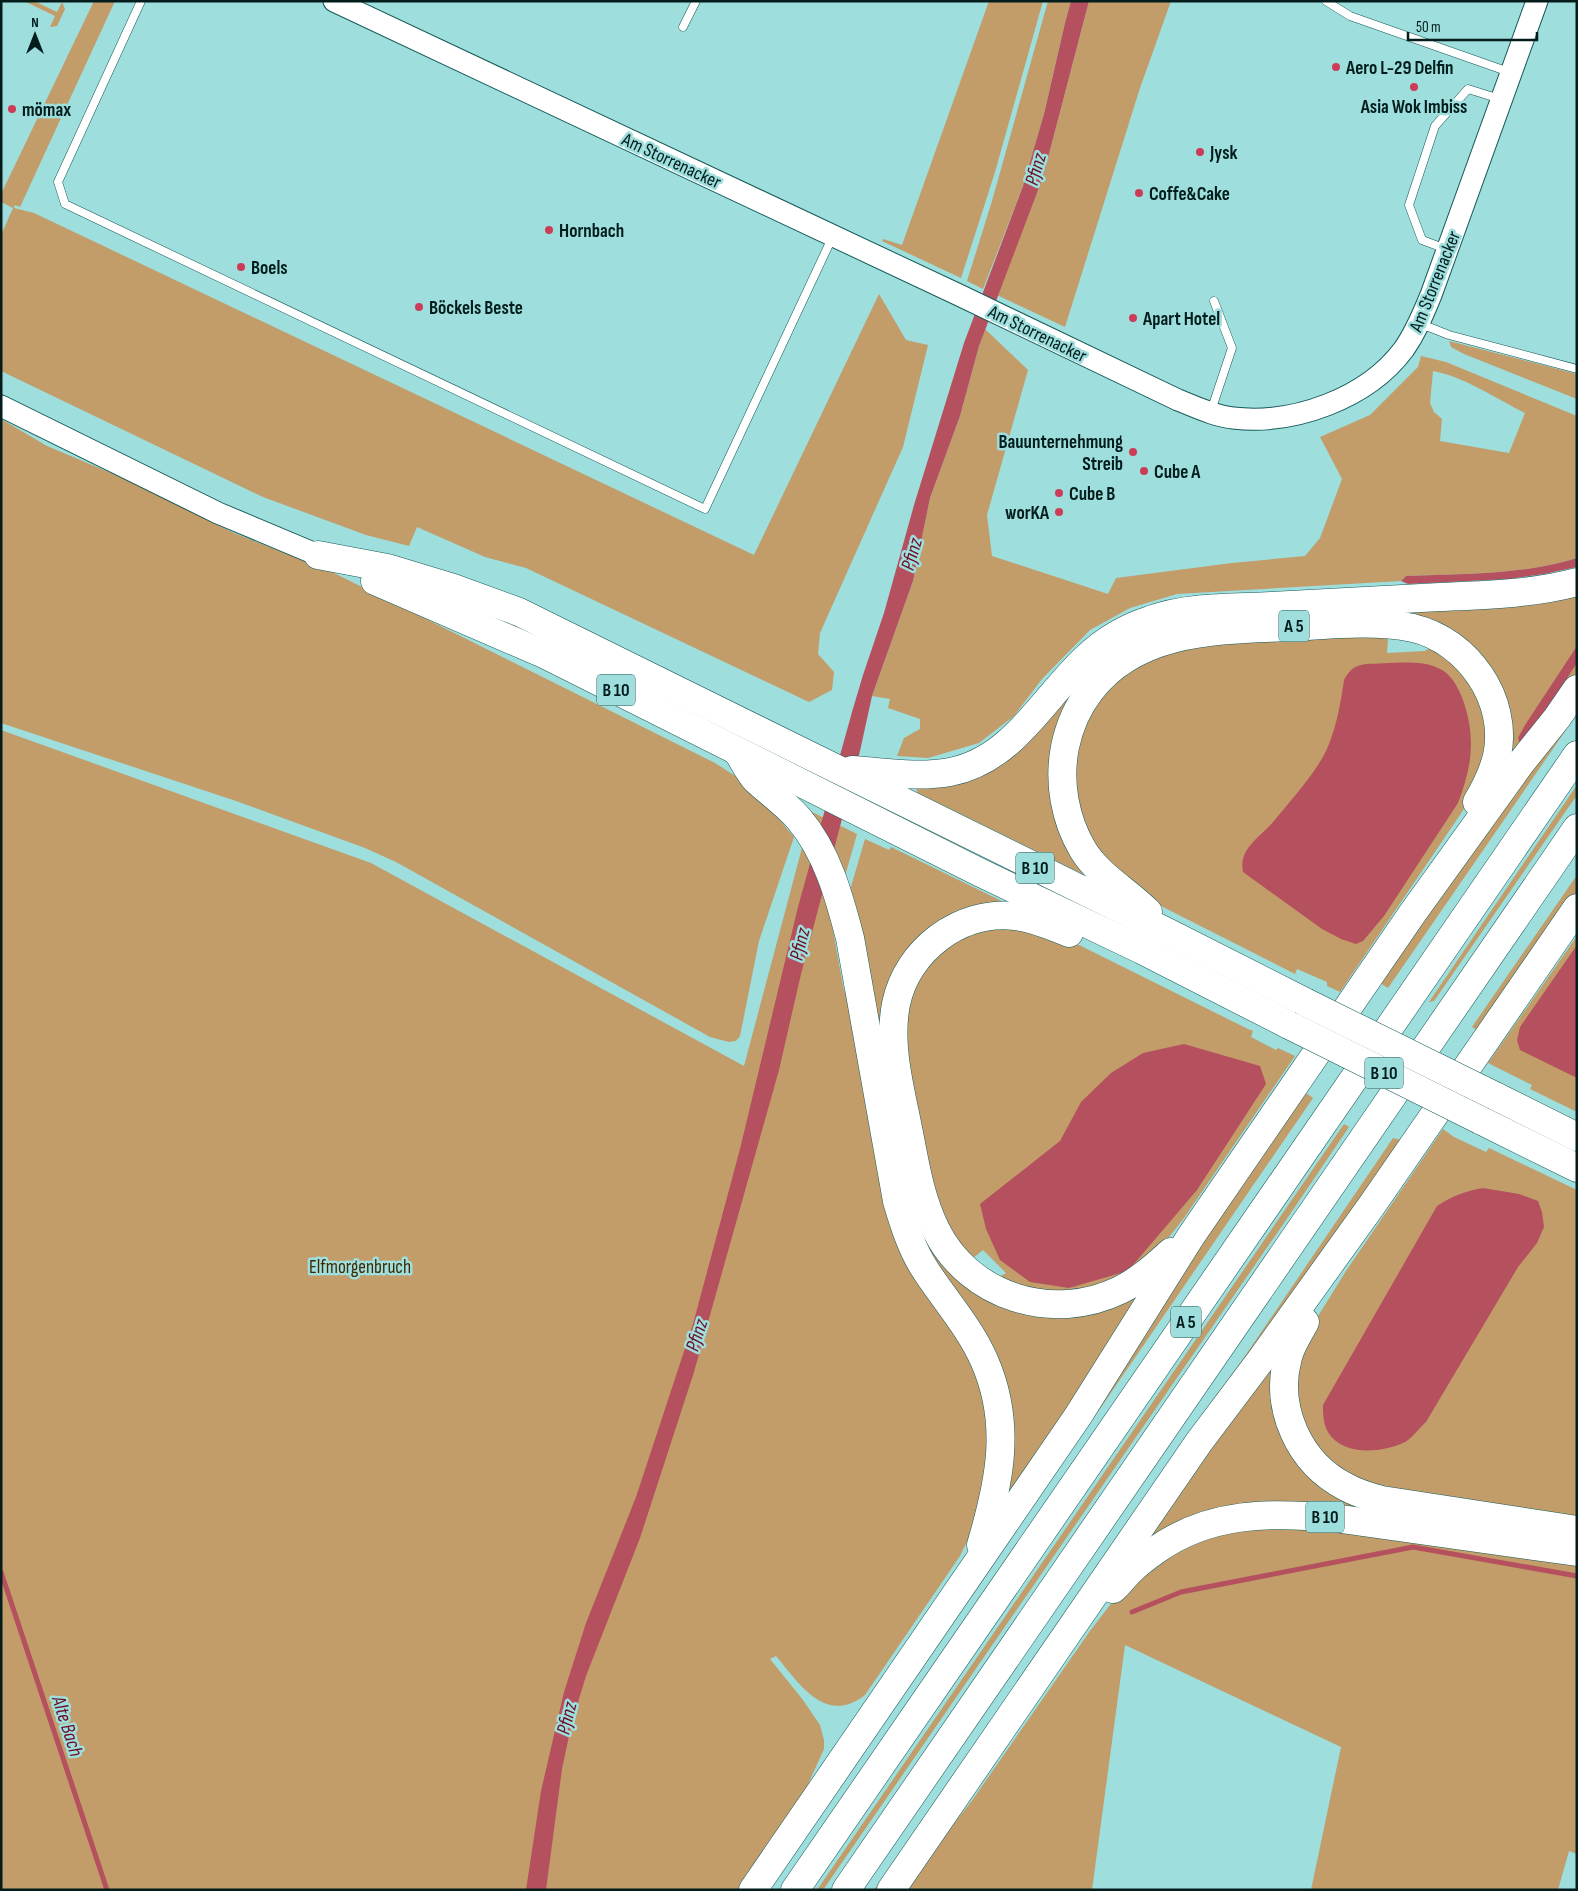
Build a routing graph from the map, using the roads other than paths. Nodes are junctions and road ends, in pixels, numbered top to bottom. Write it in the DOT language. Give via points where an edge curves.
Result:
graph roads {
  1 [pos="141,1"];
  2 [pos="334,1"];
  3 [pos="696,1"];
  4 [pos="1326,1"];
  5 [pos="1537,1"];
  6 [pos="683,27"];
  7 [pos="1511,73"];
  8 [pos="1502,99"];
  9 [pos="833,236"];
  10 [pos="1448,250"];
  11 [pos="1214,301"];
  12 [pos="1419,324"];
  13 [pos="1577,369"];
  14 [pos="1,406"];
  15 [pos="1211,413"];
  16 [pos="318,555"];
  17 [pos="1577,582"];
  18 [pos="1577,689"];
  19 [pos="735,749"];
  20 [pos="1577,755"];
  21 [pos="888,783"];
  22 [pos="1577,828"];
  23 [pos="1577,908"];
  24 [pos="1412,914"];
  25 [pos="1169,933"];
  26 [pos="1142,950"];
  27 [pos="1577,1137"];
  28 [pos="1577,1168"];
  29 [pos="1372,1205"];
  30 [pos="1191,1236"];
  31 [pos="1577,1530"];
  32 [pos="1577,1552"];
  33 [pos="974,1568"];
  34 [pos="1095,1593"];
  35 [pos="753,1890"];
  36 [pos="795,1890"];
  37 [pos="846,1890"];
  38 [pos="891,1890"];
  1 -- 9 [label="lane" via="58,182 65,204 704,509"];
  2 -- 9 [label="street, Am Storrenacker"];
  3 -- 6 [label="lane"];
  4 -- 7 [label="lane" via="1350,16"];
  5 -- 7 [label="street, Am Storrenacker"];
  7 -- 8 [label="street, Am Storrenacker"];
  8 -- 10 [label="street, Am Storrenacker"];
  8 -- 10 [label="lane" via="1468,89 1435,126 1409,205 1422,240"];
  9 -- 15 [label="street, Am Storrenacker"];
  10 -- 12 [label="street, Am Storrenacker"];
  11 -- 15 [label="lane" via="1232,348"];
  12 -- 13 [label="lane"];
  12 -- 15 [label="street, Am Storrenacker" via="1402,351 1384,370 1346,396 1323,406 1294,415 1263,419 1232,418"];
  14 -- 16 [label="street" via="218,513"];
  16 -- 19 [label="highway, B 10" via="546,656"];
  16 -- 21 [label="highway, B 10" via="387,568 519,612 838,769"];
  17 -- 21 [label="highway, A 5" via="1494,594 1215,608 1161,616 1132,626 1100,646 1072,672 1025,727 984,760 950,772 909,775"];
  18 -- 24 [label="highway"];
  19 -- 26 [label="highway, B 10"];
  19 -- 33 [label="highway" via="754,779 792,811 814,840 828,867 850,938 897,1201 907,1235 924,1270 984,1360 998,1407 1001,1462"];
  20 -- 36 [label="highway, A 5"];
  21 -- 25 [label="highway, B 10"];
  22 -- 37 [label="highway, A 5"];
  23 -- 29 [label="highway"];
  24 -- 25 [label="highway, A 5" via="1488,782 1498,746 1496,711 1484,683 1467,658 1431,635 1382,624 1208,632 1160,642 1118,662 1100,678 1082,703 1068,732 1063,755 1066,810 1084,853"];
  24 -- 30 [label="highway"];
  25 -- 27 [label="highway, B 10, bridge"];
  26 -- 28 [label="highway, B 10, bridge" via="1288,1026"];
  26 -- 30 [label="highway" via="1114,951 1042,922 1014,916 978,918 947,931 919,956 904,980 894,1033 897,1070 926,1208 955,1260 991,1288 1013,1298 1044,1305 1095,1300 1133,1283"];
  29 -- 31 [label="highway" via="1288,1356 1284,1384 1286,1411 1305,1453 1316,1466 1344,1487 1382,1500"];
  29 -- 34 [label="highway" via="1199,1442"];
  30 -- 33 [label="highway" via="1078,1416"];
  32 -- 34 [label="highway, B 10" via="1334,1518 1261,1514 1222,1520 1180,1537 1141,1561 1114,1589"];
  33 -- 35 [label="highway"];
  34 -- 38 [label="highway"];
}
